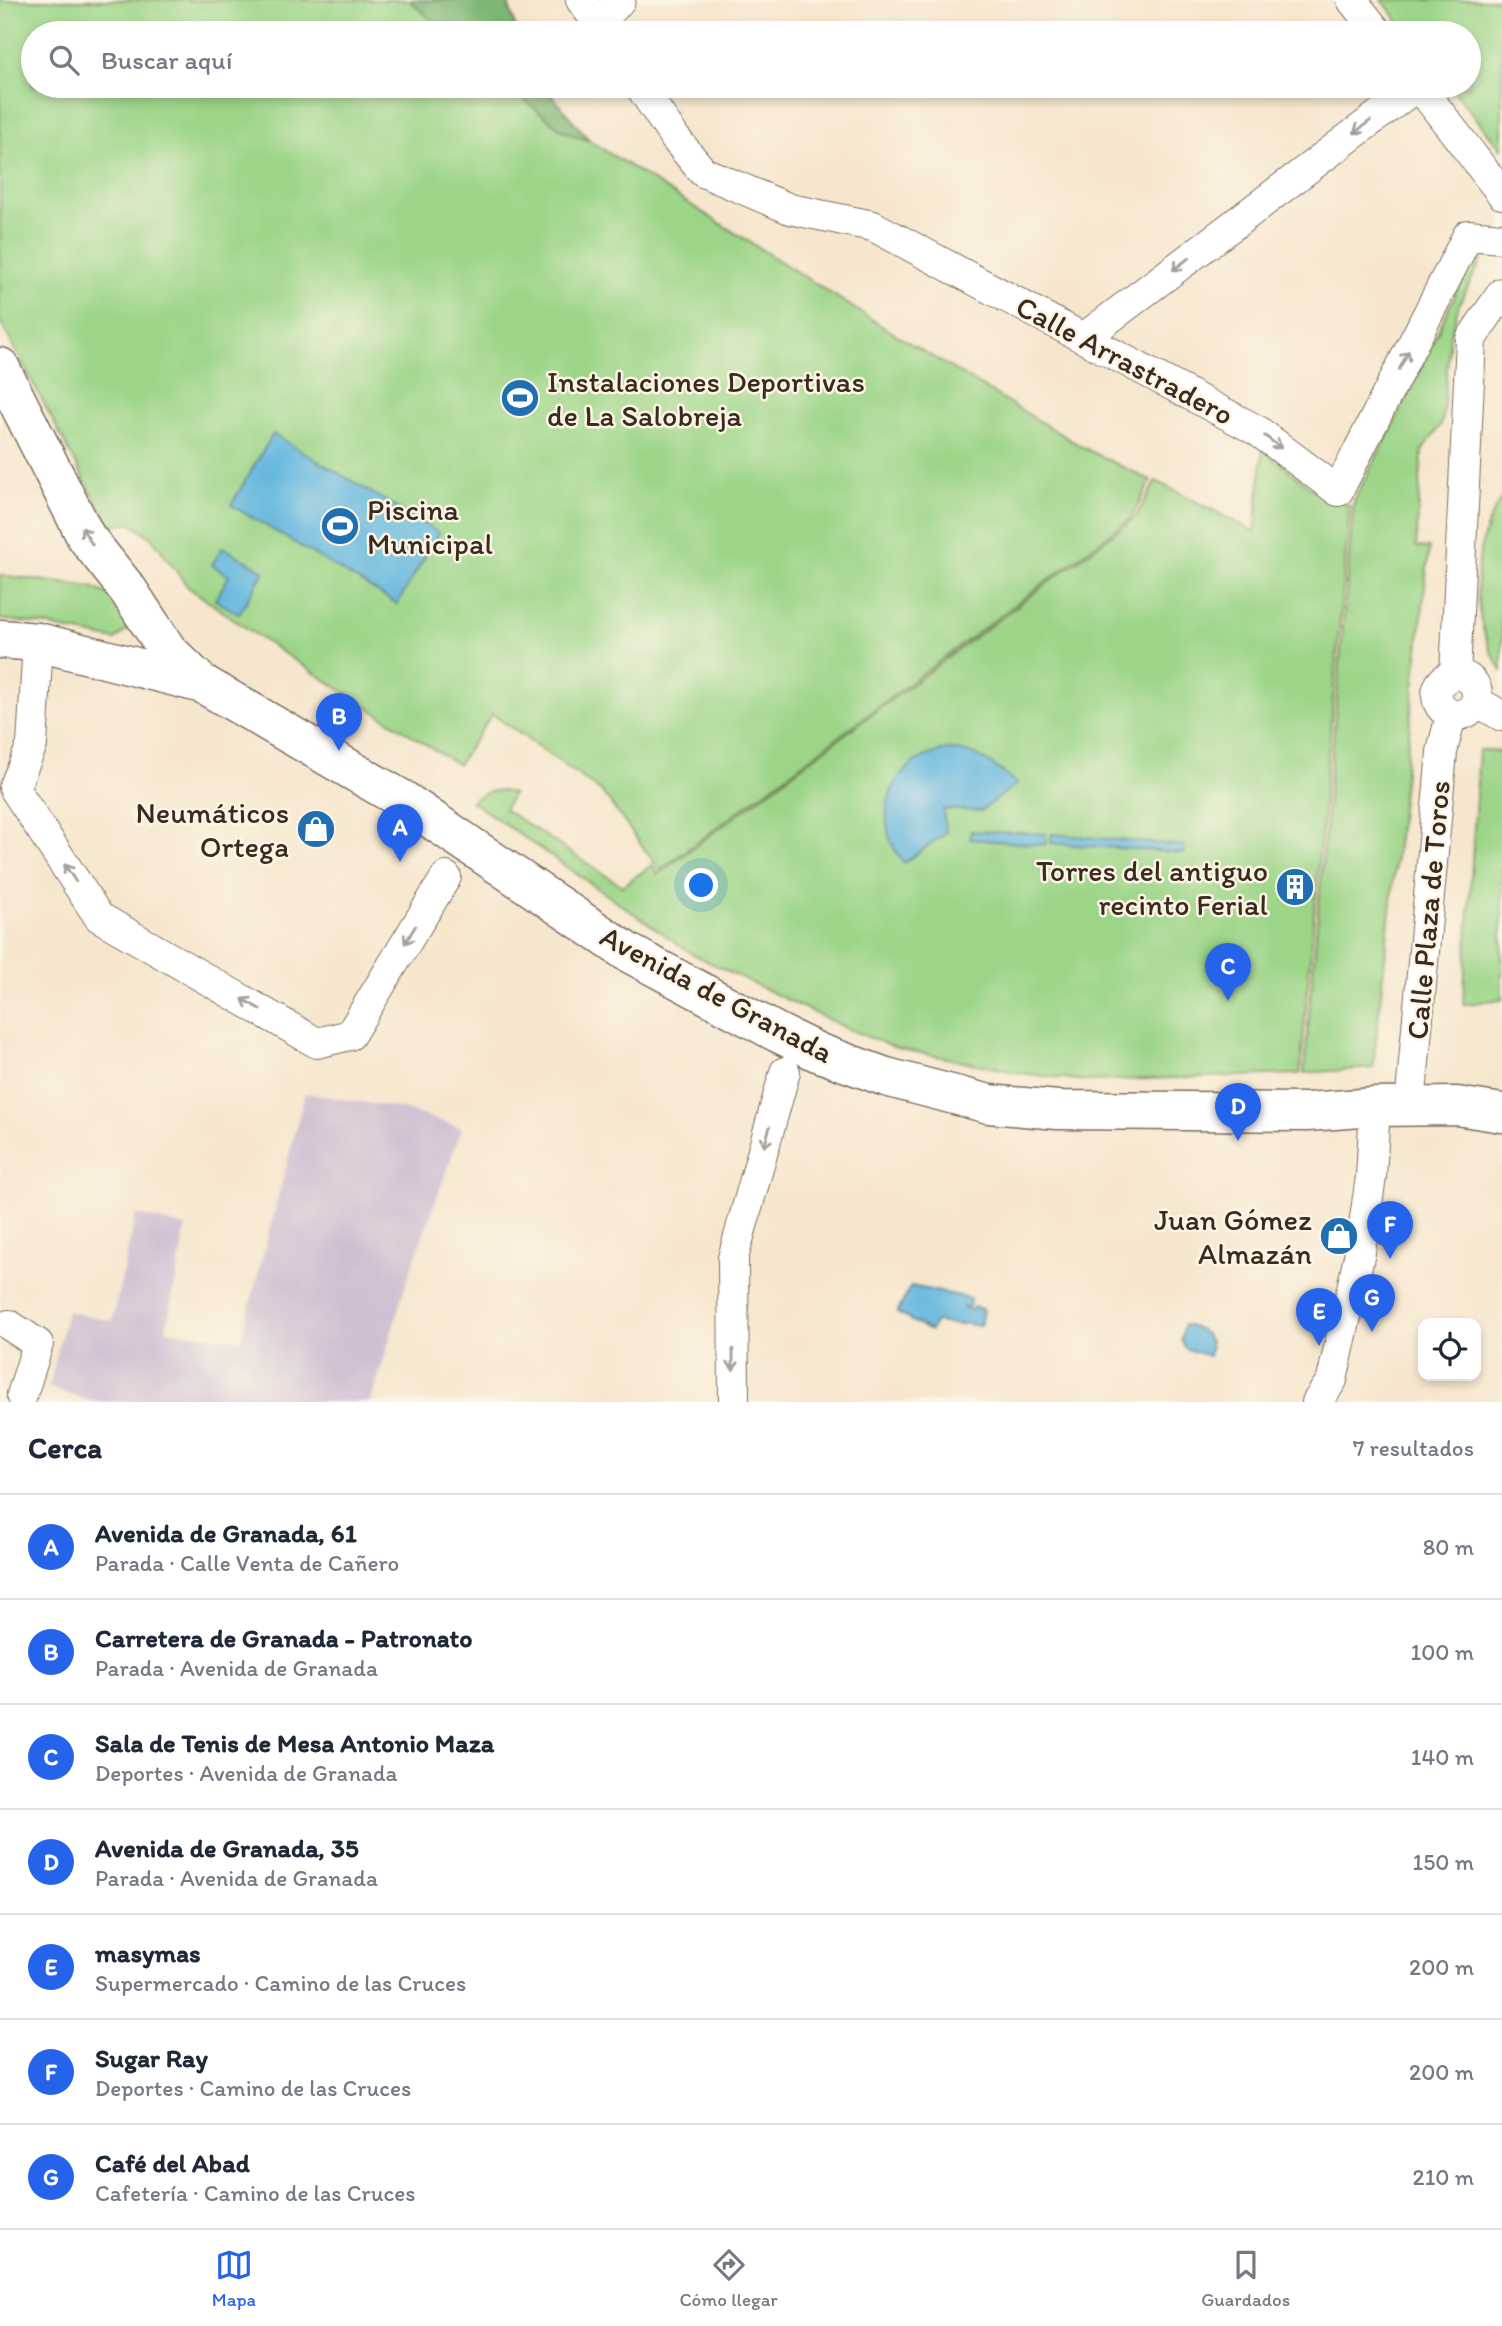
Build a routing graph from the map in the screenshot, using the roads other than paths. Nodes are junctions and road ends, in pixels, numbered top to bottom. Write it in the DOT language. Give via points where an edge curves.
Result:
graph roads {
  1 [pos="581,0"];
  2 [pos="620,0"];
  3 [pos="1352,0"];
  4 [pos="596,21"];
  5 [pos="607,21"];
  6 [pos="1369,21"];
  7 [pos="648,98"];
  8 [pos="1402,98"];
  9 [pos="1427,98"];
  10 [pos="1502,194"];
  11 [pos="1502,238"];
  12 [pos="1502,293"];
  13 [pos="1085,337"];
  14 [pos="0,367"];
  15 [pos="0,639"];
  16 [pos="38,642"];
  17 [pos="203,684"];
  18 [pos="1463,708"];
  19 [pos="1502,716"];
  20 [pos="446,877"];
  21 [pos="785,1072"];
  22 [pos="1393,1107"];
  23 [pos="1502,1113"];
  24 [pos="9,1325"];
  25 [pos="19,1393"];
  26 [pos="734,1402"];
  27 [pos="1317,1402"];
  1 -- 4 [label="street"];
  2 -- 5 [label="street"];
  3 -- 6 [label="street"];
  7 -- 13 [label="street, Calle Arrastradero" via="703,172 790,209 873,226"];
  8 -- 13 [label="street, one-way"];
  9 -- 10 [label="street"];
  13 -- 11 [label="street, Calle Arrastradero, one-way" via="1258,431 1338,491 1468,235"];
  12 -- 18 [label="street" via="1471,339 1455,675 1473,683 1477,695"];
  17 -- 14 [label="street, one-way" via="168,652 86,537"];
  15 -- 16 [label="street, Avenida de Granada"];
  16 -- 17 [label="street, Avenida de Granada"];
  20 -- 16 [label="street, one-way" via="350,1035 317,1043 99,917 14,788 32,745"];
  17 -- 22 [label="street, Avenida de Granada" via="403,800 627,952 817,1052 886,1077 989,1104 1058,1110 1307,1112"];
  18 -- 19 [label="street"];
  18 -- 22 [label="street, Calle Plaza de Toros" via="1442,752"];
  21 -- 26 [label="street, one-way" via="733,1258"];
  22 -- 23 [label="street, Avenida de Granada" via="1457,1106"];
  22 -- 27 [label="street, Calle Plaza de Toros" via="1371,1177 1332,1380"];
  24 -- 25 [label="street" via="38,1344"];
}
